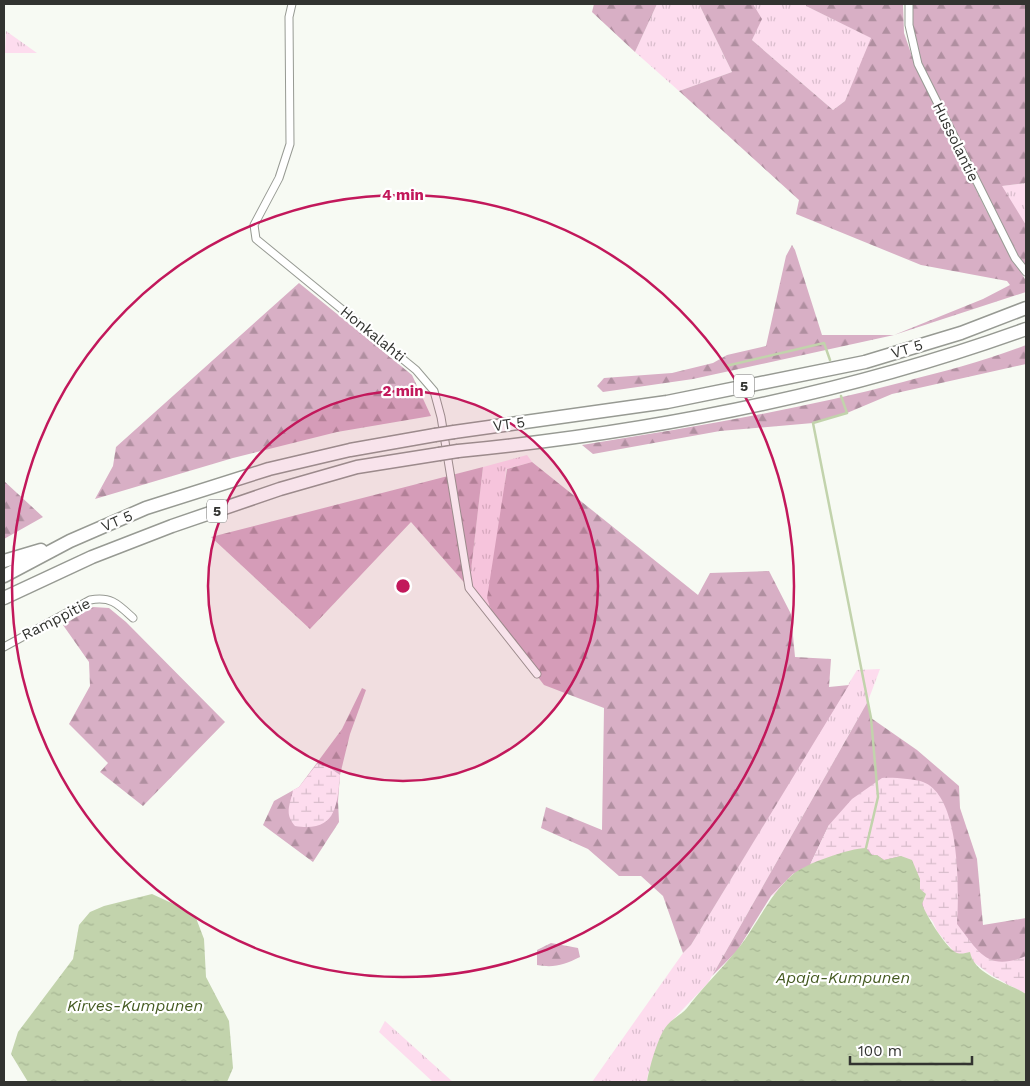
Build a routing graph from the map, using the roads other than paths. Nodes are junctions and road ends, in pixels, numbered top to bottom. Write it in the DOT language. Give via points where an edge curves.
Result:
graph roads {
  1 [pos="292,4"];
  2 [pos="908,4"];
  3 [pos="1026,272"];
  4 [pos="1026,308"];
  5 [pos="1026,329"];
  6 [pos="70,541"];
  7 [pos="4,561"];
  8 [pos="4,576"];
  9 [pos="4,598"];
  10 [pos="133,618"];
  11 [pos="4,647"];
  12 [pos="537,674"];
  1 -- 12 [label="street, Honkalahti" via="288,17 290,144 279,178 254,225 256,239 416,370 434,391 450,466 469,588"];
  2 -- 3 [label="street, Hussolantie" via="918,64 1012,252"];
  4 -- 6 [label="highway, VT 5 / 5, bridge" via="865,362 667,402 350,450 269,469 146,508"];
  5 -- 9 [label="highway, VT 5 / 5, bridge" via="849,385 770,403 671,423 357,467 172,526 92,557"];
  6 -- 7 [label="highway"];
  6 -- 8 [label="highway, VT 5 / 5"];
  10 -- 11 [label="street, Ramppitie" via="104,597 90,600"];
}
